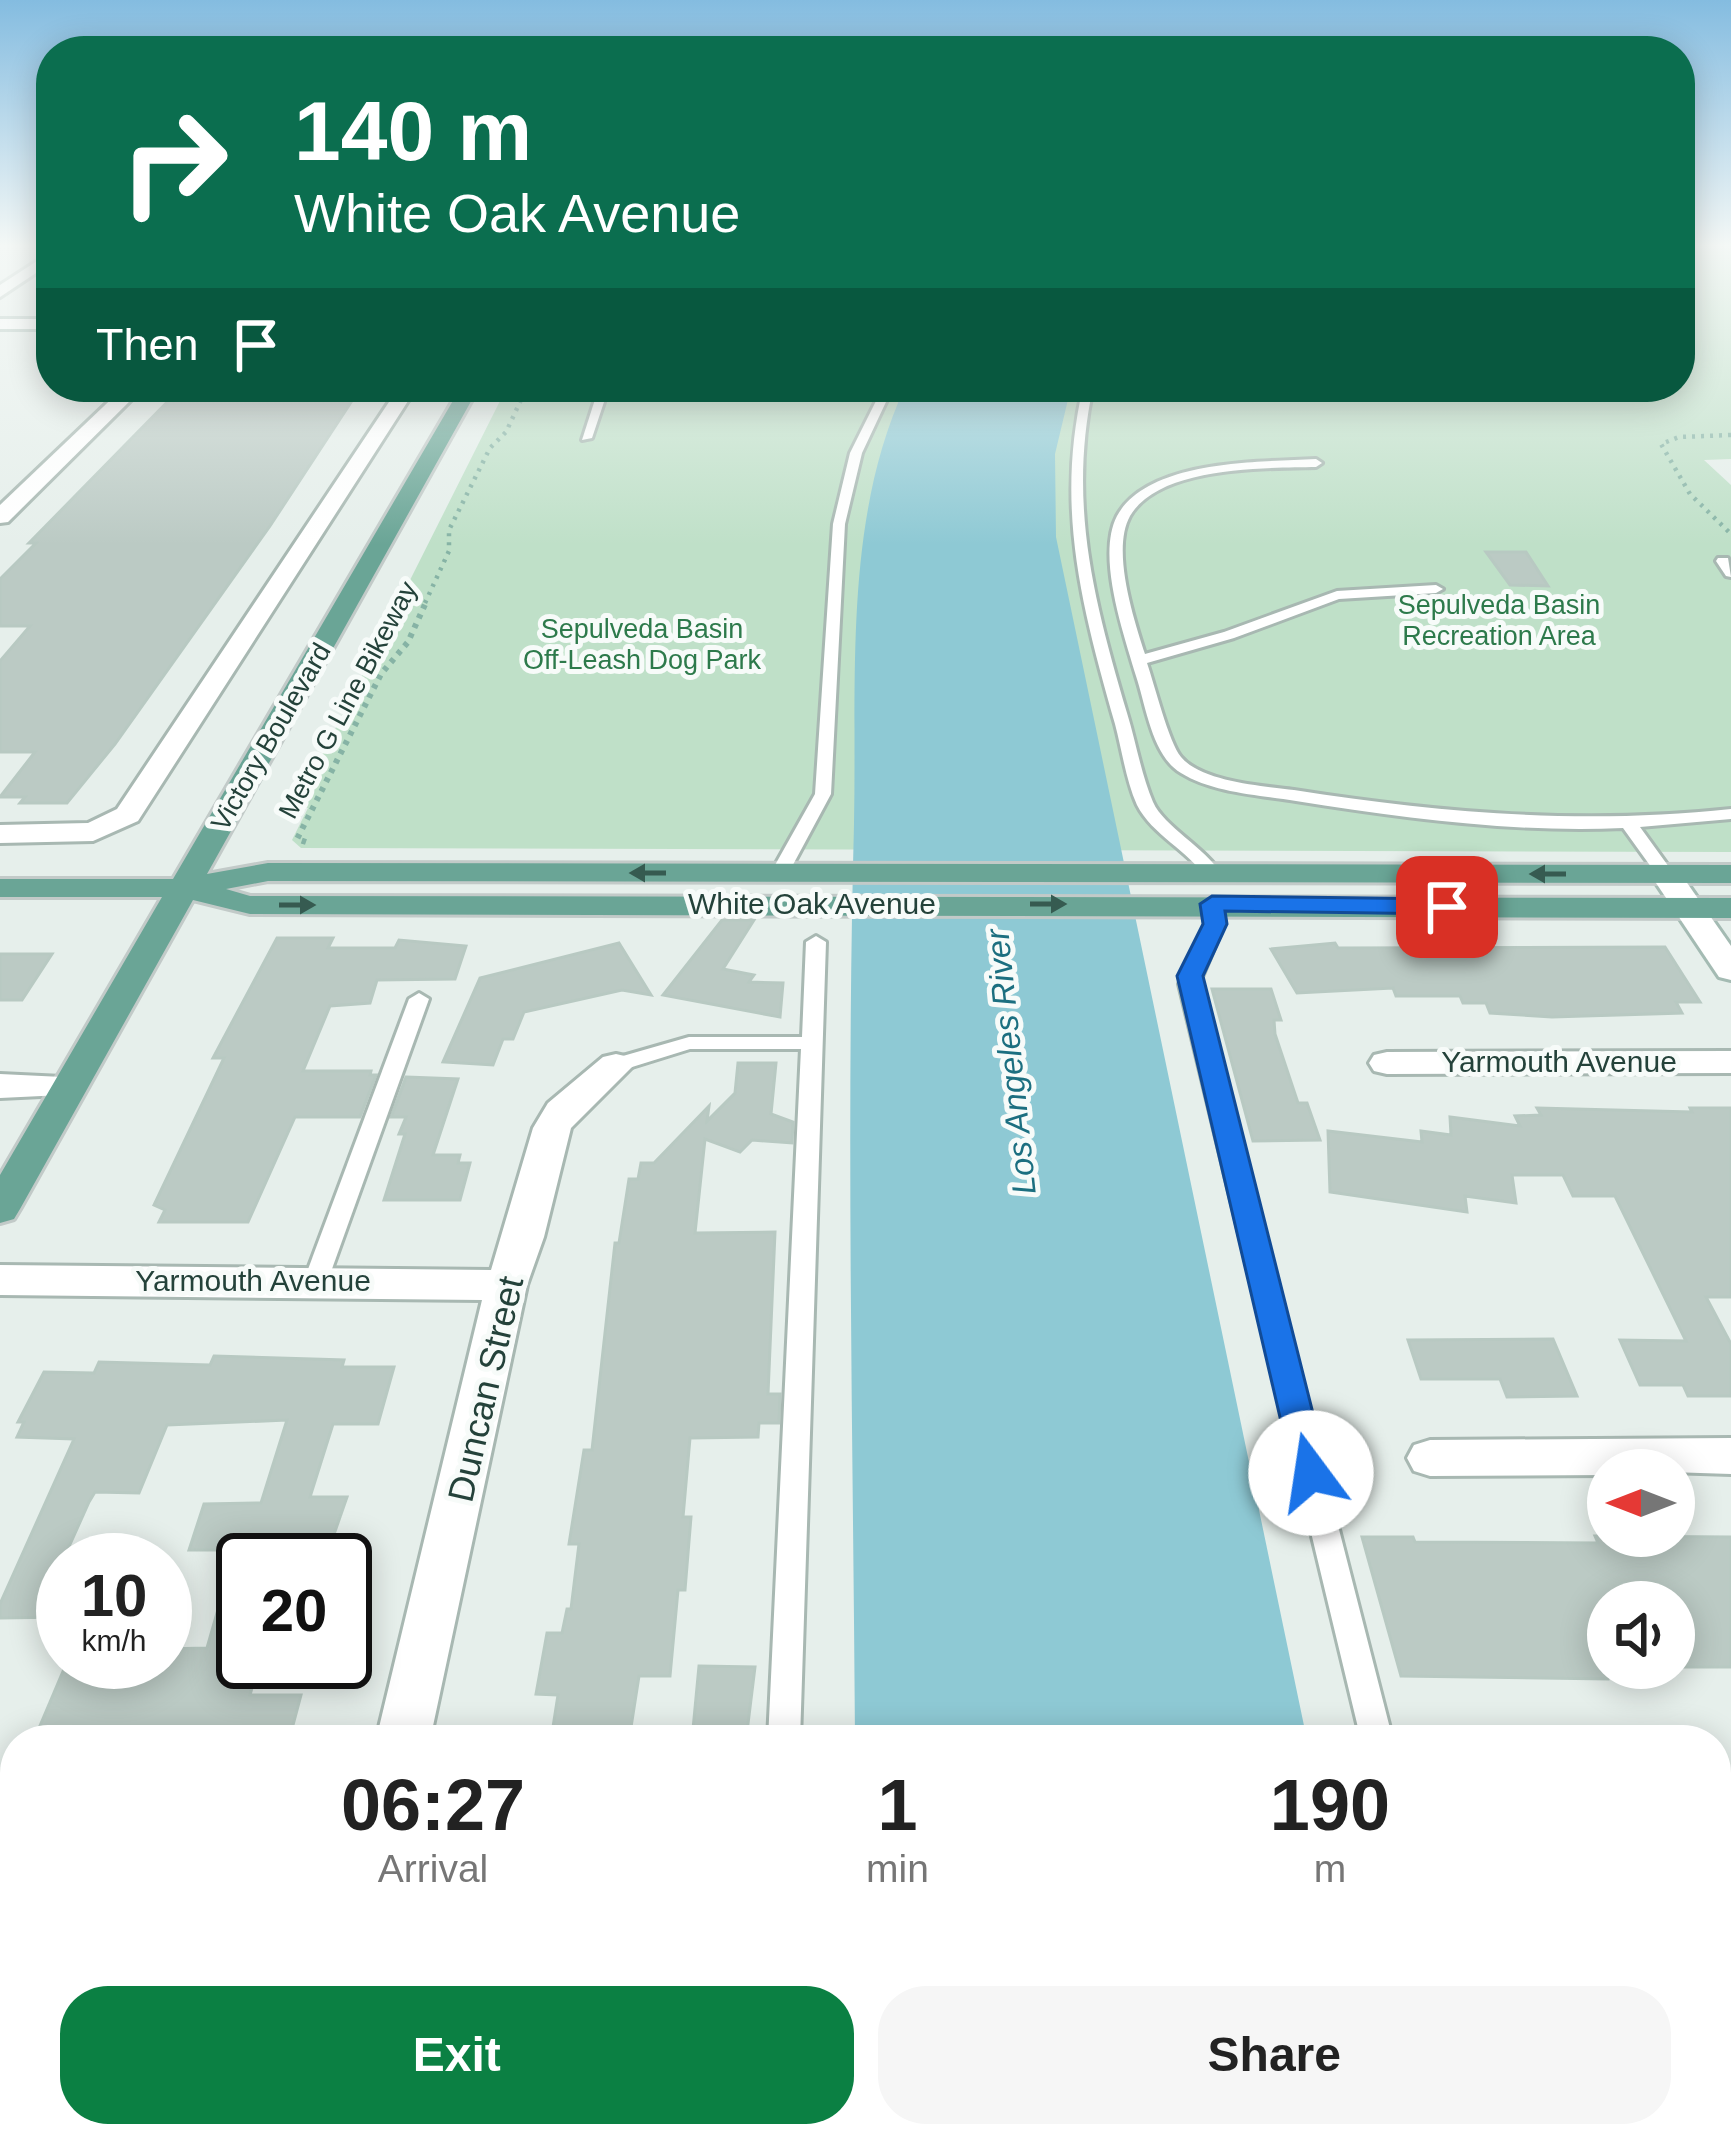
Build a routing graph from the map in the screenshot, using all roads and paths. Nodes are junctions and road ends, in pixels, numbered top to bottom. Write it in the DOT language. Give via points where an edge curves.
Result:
graph roads {
  1 [pos="119,402"];
  2 [pos="398,402"];
  3 [pos="461,402"];
  4 [pos="519,402"];
  5 [pos="599,402"];
  6 [pos="881,402"];
  7 [pos="1085,402"];
  8 [pos="1731,435"];
  9 [pos="586,438"];
  10 [pos="1316,463"];
  11 [pos="0,517"];
  12 [pos="1731,534"];
  13 [pos="1436,589"];
  14 [pos="1141,660"];
  15 [pos="1731,814"];
  16 [pos="1630,825"];
  17 [pos="0,834"];
  18 [pos="297,842"];
  19 [pos="1665,874"];
  20 [pos="1731,874"];
  21 [pos="797,884"];
  22 [pos="0,888"];
  23 [pos="182,888"];
  24 [pos="1196,889"];
  25 [pos="1689,908"];
  26 [pos="1731,908"];
  27 [pos="816,942"];
  28 [pos="1731,970"];
  29 [pos="419,999"];
  30 [pos="810,1043"];
  31 [pos="1731,1061"];
  32 [pos="1387,1063"];
  33 [pos="616,1065"];
  34 [pos="0,1086"];
  35 [pos="70,1086"];
  36 [pos="0,1209"];
  37 [pos="0,1280"];
  38 [pos="316,1280"];
  39 [pos="506,1285"];
  40 [pos="1731,1456"];
  41 [pos="1430,1458"];
  42 [pos="406,1725"];
  43 [pos="785,1725"];
  44 [pos="1373,1725"];
  1 -- 11 [label="street"];
  2 -- 17 [label="street" via="128,815 108,828"];
  3 -- 23 [label="main road, Victory Boulevard"];
  4 -- 18 [label="path, Metro G Line Bikeway" via="449,530 449,551 407,641 381,674"];
  5 -- 9 [label="lane"];
  6 -- 21 [label="lane" via="856,453 839,524 823,794"];
  7 -- 24 [label="lane" via="1074,457 1080,554 1145,804 1204,856"];
  8 -- 12 [label="path" via="1661,444 1683,484"];
  10 -- 14 [label="lane" via="1192,475 1146,492 1123,515 1113,550"];
  13 -- 14 [label="lane" via="1337,595"];
  14 -- 16 [label="lane" via="1171,757 1221,783 1449,815"];
  15 -- 16 [label="lane"];
  16 -- 19 [label="lane"];
  19 -- 20 [label="main road, White Oak Avenue"];
  19 -- 24 [label="main road, White Oak Avenue, one-way"];
  19 -- 25 [label="street"];
  21 -- 23 [label="main road, White Oak Avenue" via="250,905"];
  21 -- 24 [label="main road, White Oak Avenue"];
  22 -- 23 [label="main road, White Oak Avenue"];
  23 -- 35 [label="main road, Victory Boulevard"];
  24 -- 25 [label="main road, White Oak Avenue"];
  24 -- 44 [label="lane" via="1215,924 1189,984"];
  25 -- 26 [label="main road, White Oak Avenue"];
  25 -- 28 [label="street"];
  27 -- 30 [label="lane"];
  29 -- 38 [label="lane"];
  30 -- 33 [label="lane" via="688,1043"];
  30 -- 43 [label="lane"];
  31 -- 32 [label="street, Yarmouth Avenue"];
  33 -- 39 [label="street, Duncan Street" via="552,1128"];
  34 -- 35 [label="street"];
  35 -- 36 [label="main road, Victory Boulevard"];
  37 -- 38 [label="street, Yarmouth Avenue"];
  38 -- 39 [label="street, Yarmouth Avenue"];
  39 -- 42 [label="street, Duncan Street"];
  40 -- 41 [label="street"];
}
